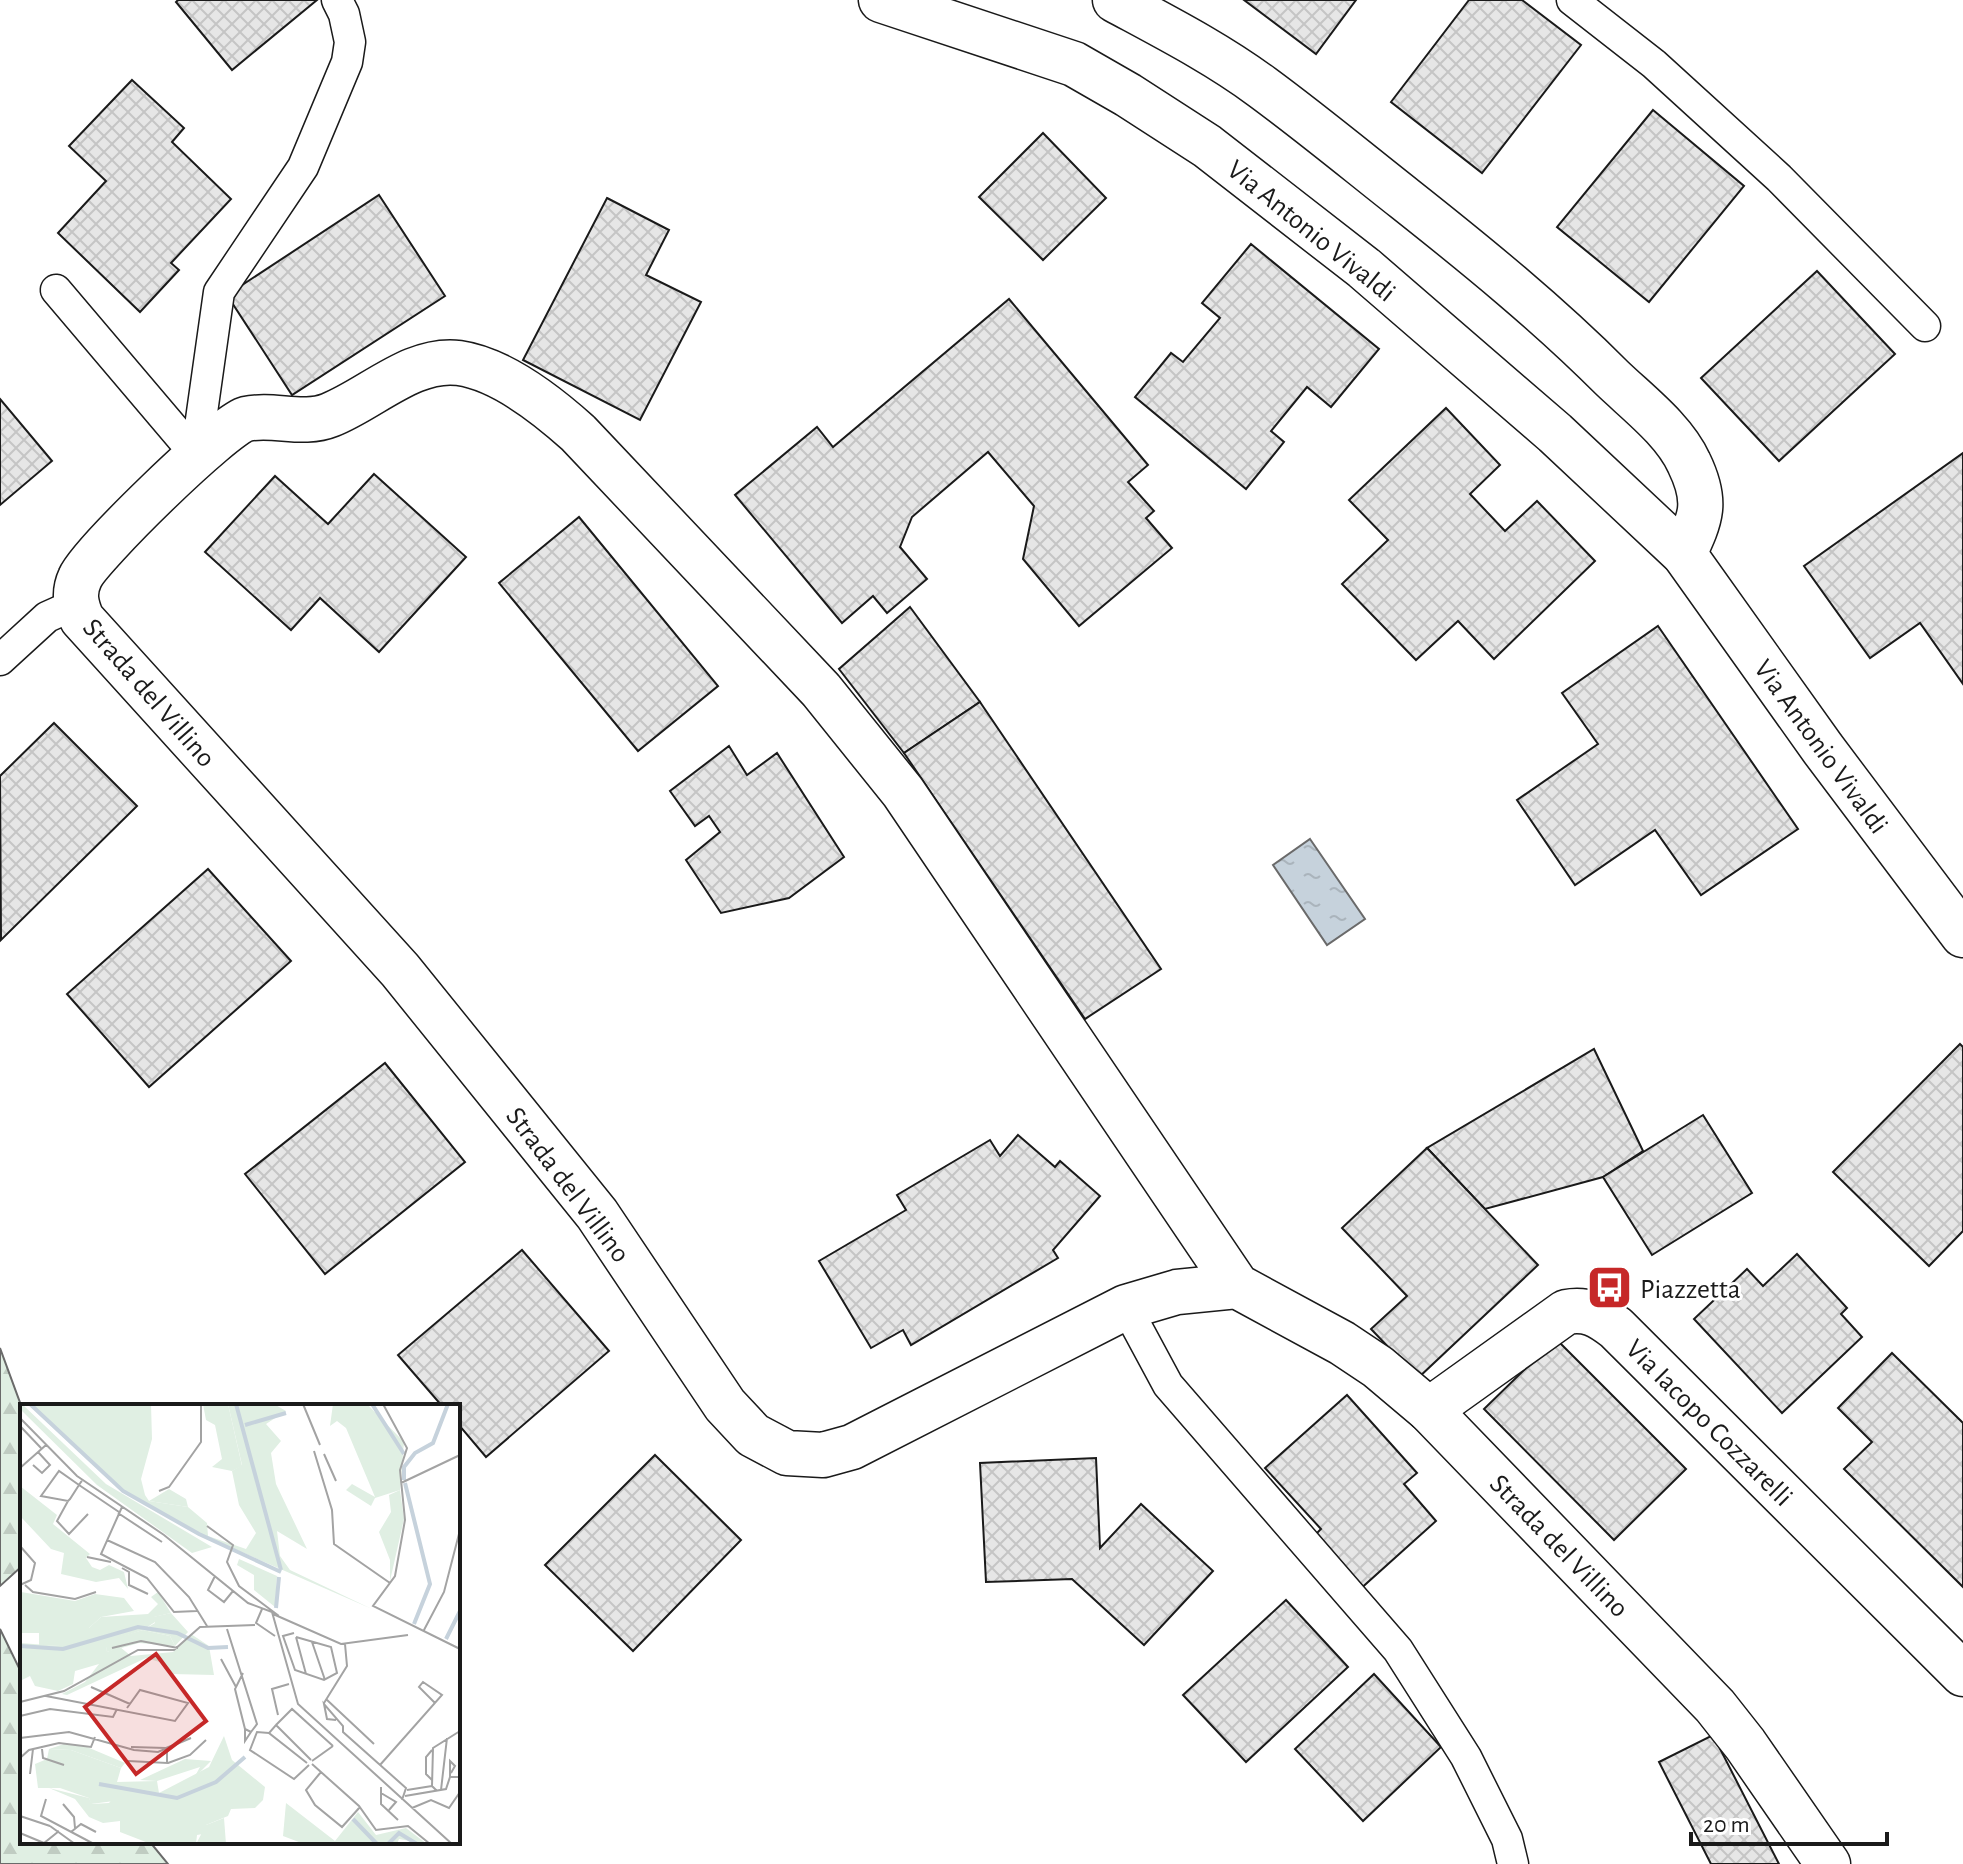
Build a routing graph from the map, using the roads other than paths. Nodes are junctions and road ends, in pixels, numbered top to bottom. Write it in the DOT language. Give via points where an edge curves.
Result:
graph roads {
  1 [pos="337,0"];
  2 [pos="881,0"];
  3 [pos="1115,0"];
  4 [pos="1572,0"];
  5 [pos="56,290"];
  6 [pos="1925,326"];
  7 [pos="196,455"];
  8 [pos="1684,554"];
  9 [pos="81,586"];
  10 [pos="0,660"];
  11 [pos="1963,935"];
  12 [pos="1237,1286"];
  13 [pos="1126,1307"];
  14 [pos="1429,1410"];
  15 [pos="1963,1674"];
  16 [pos="1513,1864"];
  17 [pos="1828,1864"];
  1 -- 7 [label="lane" via="350,42 347,62 303,167 219,292"];
  2 -- 8 [label="street, Via Antonio Vivaldi" via="1074,64 1207,146 1364,268 1555,433"];
  3 -- 8 [label="street" via="1260,85 1493,269 1579,344 1688,459 1703,506"];
  4 -- 6 [label="lane" via="1654,64 1779,178"];
  5 -- 7 [label="lane"];
  7 -- 9 [label="street, Strada del Villino"];
  7 -- 12 [label="street, Strada del Villino" via="232,424 246,419 321,419 433,365 458,363 489,373 550,408 821,690 903,792"];
  8 -- 11 [label="street, Via Antonio Vivaldi"];
  9 -- 10 [label="lane"];
  9 -- 13 [label="street, Strada del Villino" via="82,619 400,970 597,1214 725,1405 753,1435 787,1453 823,1455 852,1447"];
  12 -- 13 [label="street, Strada del Villino" via="1177,1292"];
  12 -- 14 [label="street, Strada del Villino" via="1342,1343"];
  13 -- 16 [label="lane" via="1168,1385 1398,1650 1466,1757 1507,1839"];
  14 -- 15 [label="street, Via Iacopo Cozzarelli" via="1566,1312 1583,1309 1600,1317"];
  14 -- 17 [label="street, Strada del Villino" via="1715,1706"];
}
